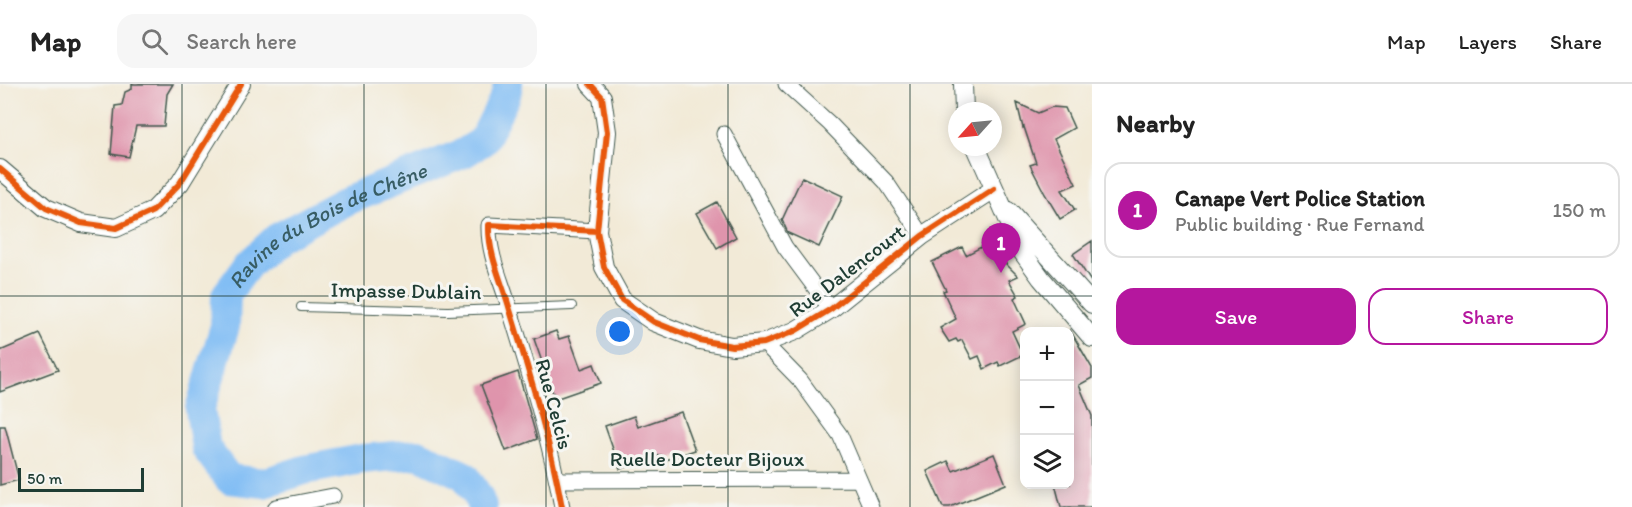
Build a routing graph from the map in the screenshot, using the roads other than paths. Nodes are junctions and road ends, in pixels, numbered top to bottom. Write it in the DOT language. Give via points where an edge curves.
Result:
graph roads {
  1 [pos="241,84"];
  2 [pos="590,84"];
  3 [pos="786,84"];
  4 [pos="963,84"];
  5 [pos="964,102"];
  6 [pos="724,134"];
  7 [pos="980,156"];
  8 [pos="0,169"];
  9 [pos="994,189"];
  10 [pos="1004,208"];
  11 [pos="597,231"];
  12 [pos="922,236"];
  13 [pos="1092,304"];
  14 [pos="572,306"];
  15 [pos="301,307"];
  16 [pos="831,309"];
  17 [pos="510,310"];
  18 [pos="1092,338"];
  19 [pos="764,343"];
  20 [pos="858,479"];
  21 [pos="557,480"];
  22 [pos="333,496"];
  23 [pos="276,507"];
  24 [pos="562,507"];
  25 [pos="871,507"];
  1 -- 8 [label="street" via="180,183 153,211 116,228 81,223 46,208"];
  2 -- 11 [label="street, Rue Dalencourt" via="602,98 607,132"];
  3 -- 12 [label="street" via="886,182"];
  4 -- 5 [label="street"];
  6 -- 16 [label="street" via="785,247"];
  7 -- 9 [label="street"];
  9 -- 10 [label="street"];
  9 -- 12 [label="street, Rue Dalencourt"];
  10 -- 13 [label="street"];
  10 -- 18 [label="street" via="1023,253"];
  11 -- 17 [label="street, Rue Celcis" via="489,225 488,242"];
  11 -- 19 [label="street, Rue Dalencourt" via="604,267 621,300 654,322 699,340 732,346"];
  12 -- 16 [label="street, Rue Dalencourt"];
  14 -- 17 [label="lane, Impasse Dublain"];
  15 -- 17 [label="lane, Impasse Dublain"];
  16 -- 19 [label="street, Rue Dalencourt" via="795,331"];
  17 -- 21 [label="street, Rue Celcis"];
  19 -- 20 [label="street" via="800,380 840,435"];
  20 -- 21 [label="street, Ruelle Docteur Bijoux"];
  20 -- 25 [label="street"];
  21 -- 24 [label="street, Rue Celcis"];
  22 -- 23 [label="street"];
}
